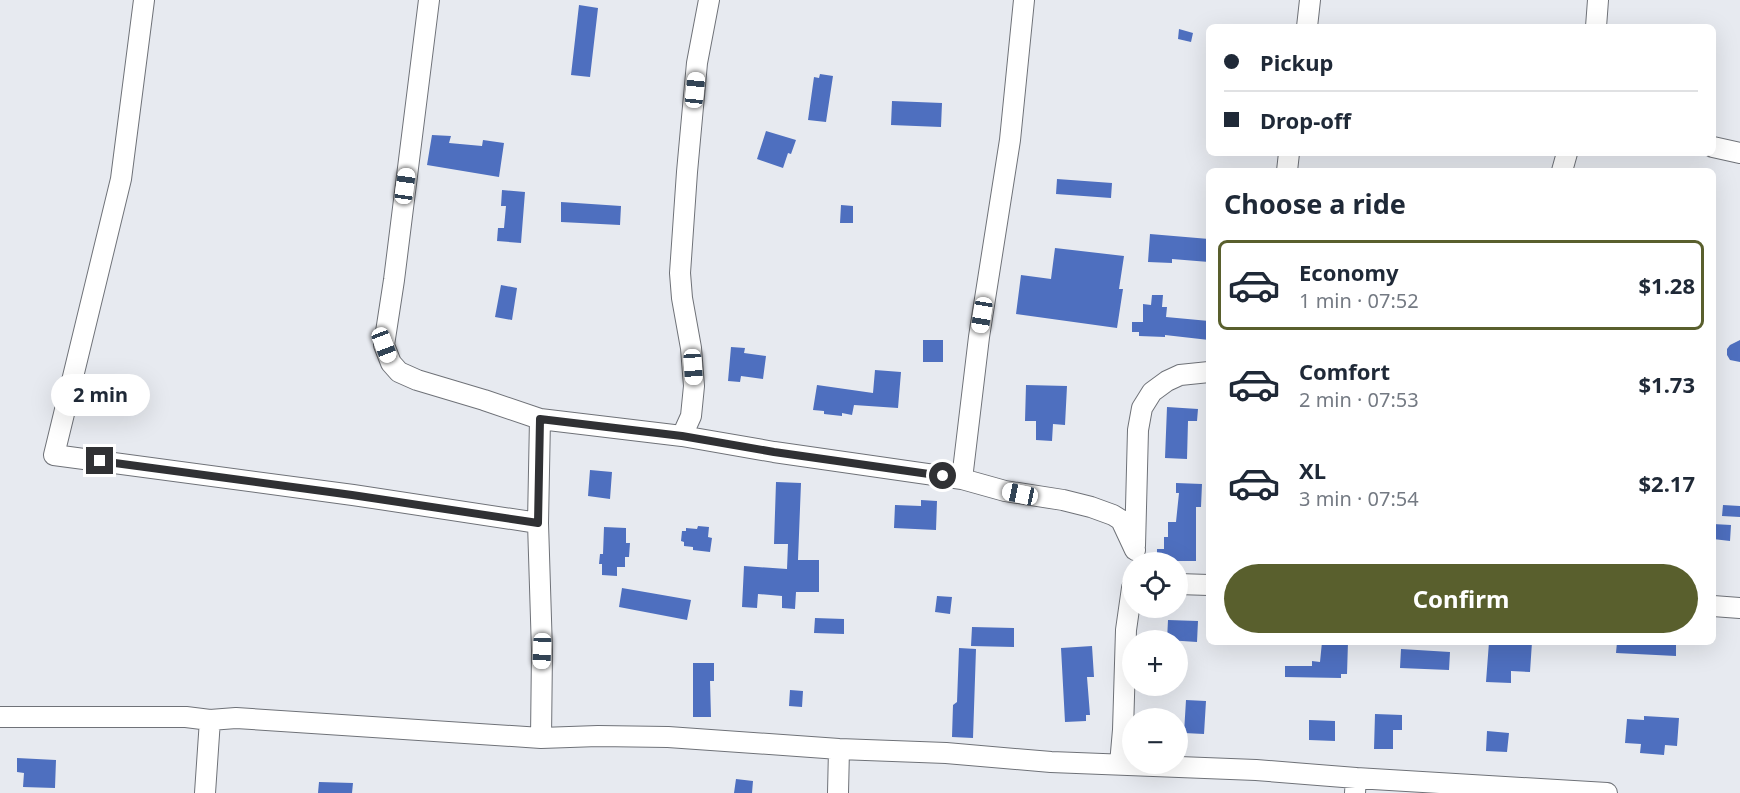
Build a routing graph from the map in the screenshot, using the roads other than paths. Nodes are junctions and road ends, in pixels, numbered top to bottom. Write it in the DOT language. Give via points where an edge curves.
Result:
graph roads {
  1 [pos="144,0"];
  2 [pos="429,0"];
  3 [pos="709,0"];
  4 [pos="1024,0"];
  5 [pos="1310,0"];
  6 [pos="1599,0"];
  7 [pos="1306,24"];
  8 [pos="1596,24"];
  9 [pos="1716,148"];
  10 [pos="1740,153"];
  11 [pos="1206,372"];
  12 [pos="540,419"];
  13 [pos="682,436"];
  14 [pos="962,479"];
  15 [pos="538,523"];
  16 [pos="1132,552"];
  17 [pos="1134,552"];
  18 [pos="1188,584"];
  19 [pos="1206,585"];
  20 [pos="1716,606"];
  21 [pos="1740,608"];
  22 [pos="1128,618"];
  23 [pos="0,717"];
  24 [pos="210,720"];
  25 [pos="541,738"];
  26 [pos="839,749"];
  27 [pos="1120,764"];
  28 [pos="1355,786"];
  29 [pos="205,793"];
  30 [pos="838,793"];
  31 [pos="1607,793"];
  1 -- 15 [label="street" via="121,179 54,455"];
  2 -- 12 [label="street" via="384,345 399,372"];
  3 -- 13 [label="street" via="697,63 680,273 694,386 691,416"];
  4 -- 14 [label="street" via="1010,140 979,337"];
  5 -- 7 [label="street"];
  6 -- 8 [label="street"];
  9 -- 10 [label="street"];
  11 -- 17 [label="street" via="1180,375 1167,381 1152,392 1142,408"];
  12 -- 13 [label="street"];
  12 -- 15 [label="street"];
  13 -- 14 [label="street"];
  14 -- 16 [label="street" via="1113,515 1120,520"];
  15 -- 25 [label="street"];
  18 -- 19 [label="street"];
  20 -- 21 [label="street"];
  22 -- 27 [label="street"];
  23 -- 24 [label="street"];
  24 -- 25 [label="street" via="248,719"];
  24 -- 29 [label="street"];
  25 -- 26 [label="street" via="668,737"];
  26 -- 27 [label="street"];
  26 -- 30 [label="street"];
  27 -- 28 [label="street" via="1256,770"];
  28 -- 31 [label="street"];
}
